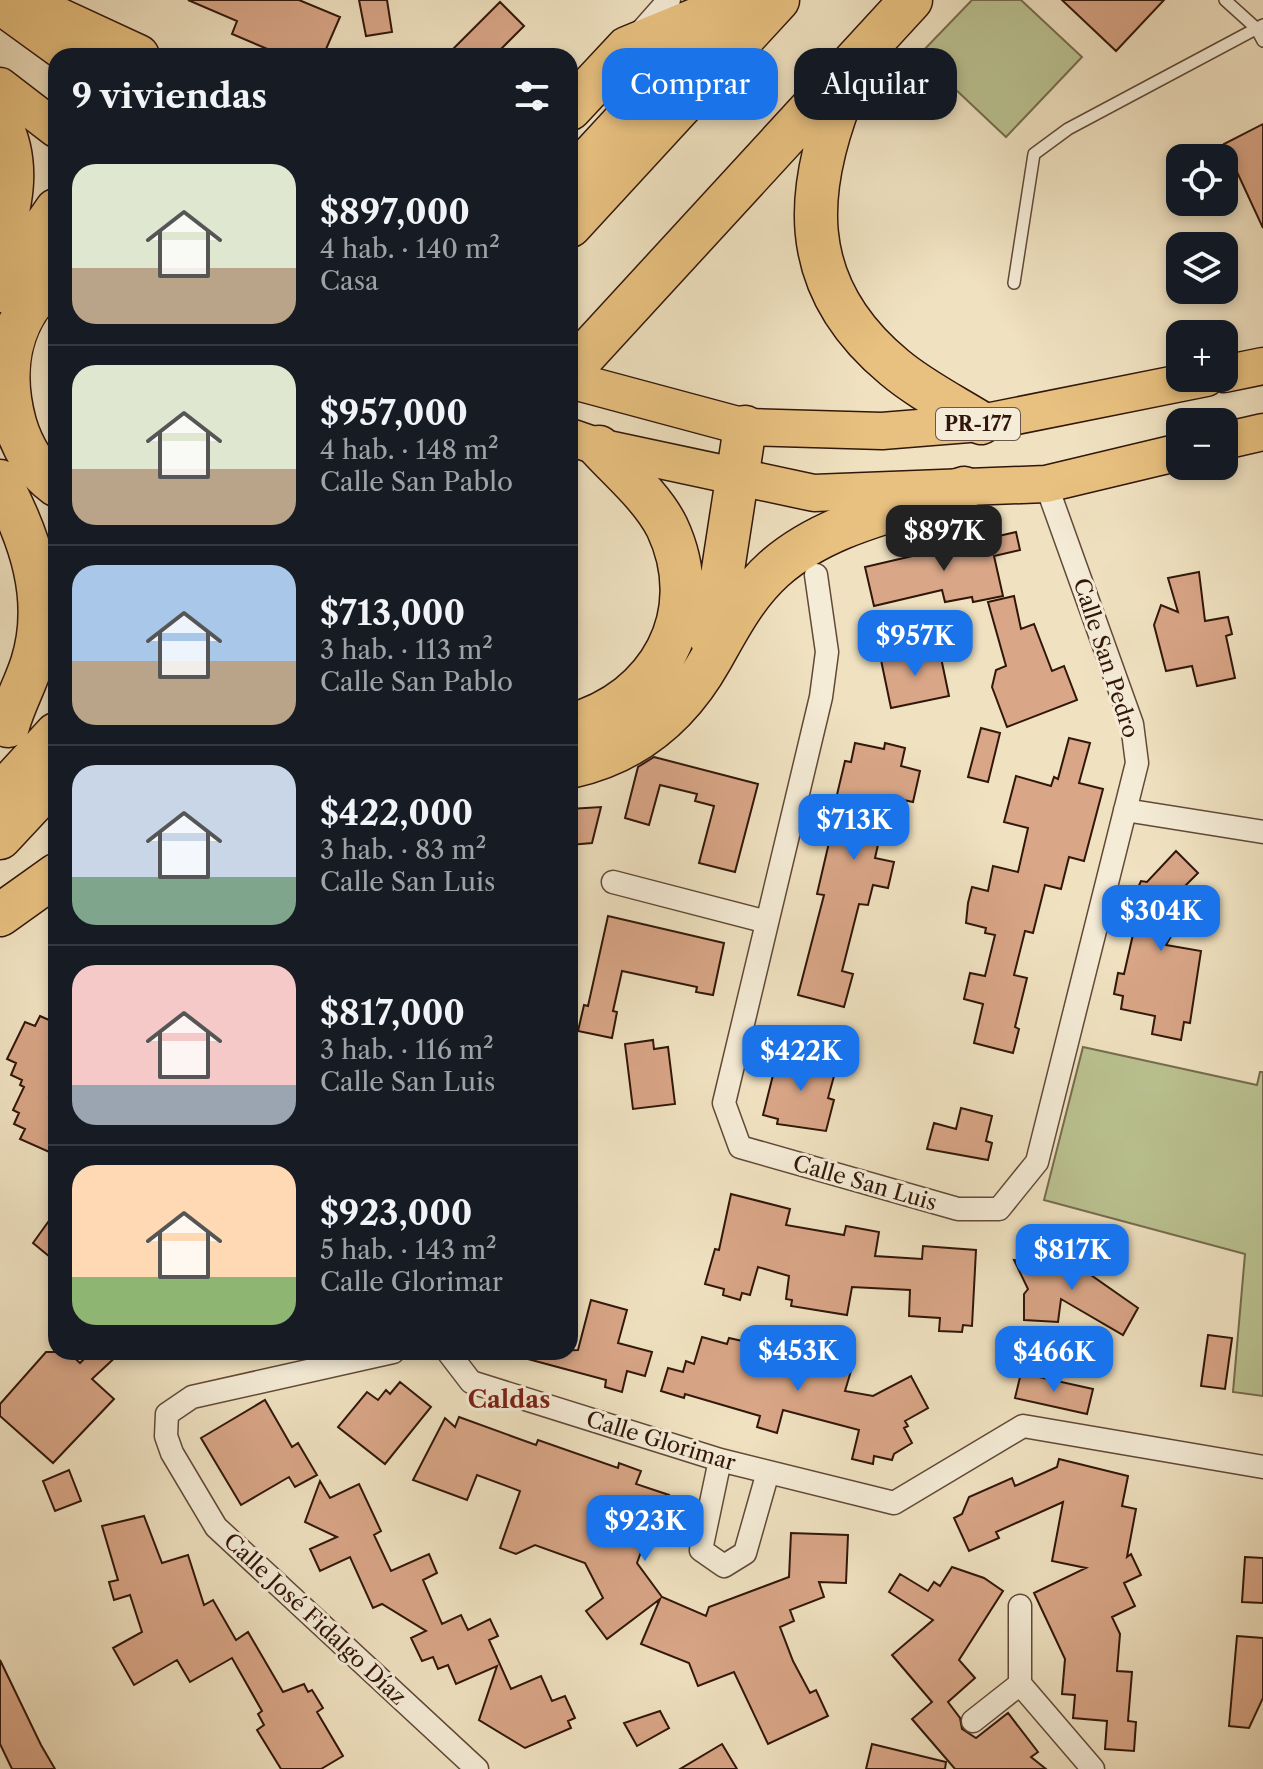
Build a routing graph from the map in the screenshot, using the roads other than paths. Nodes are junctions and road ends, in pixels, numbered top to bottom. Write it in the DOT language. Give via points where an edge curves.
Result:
graph roads {
  1 [pos="17,0"];
  2 [pos="669,0"];
  3 [pos="778,0"];
  4 [pos="911,0"];
  5 [pos="1225,0"];
  6 [pos="734,3"];
  7 [pos="0,6"];
  8 [pos="1259,26"];
  9 [pos="1263,41"];
  10 [pos="58,48"];
  11 [pos="121,48"];
  12 [pos="627,48"];
  13 [pos="867,48"];
  14 [pos="602,75"];
  15 [pos="0,86"];
  16 [pos="578,100"];
  17 [pos="801,120"];
  18 [pos="832,120"];
  19 [pos="0,123"];
  20 [pos="48,123"];
  21 [pos="578,171"];
  22 [pos="578,217"];
  23 [pos="48,222"];
  24 [pos="0,242"];
  25 [pos="1014,283"];
  26 [pos="48,286"];
  27 [pos="0,291"];
  28 [pos="578,362"];
  29 [pos="1263,366"];
  30 [pos="1238,371"];
  31 [pos="578,382"];
  32 [pos="1166,386"];
  33 [pos="981,423"];
  34 [pos="745,427"];
  35 [pos="1263,432"];
  36 [pos="1238,438"];
  37 [pos="584,442"];
  38 [pos="1166,455"];
  39 [pos="48,476"];
  40 [pos="739,478"];
  41 [pos="0,481"];
  42 [pos="1046,484"];
  43 [pos="964,488"];
  44 [pos="816,575"];
  45 [pos="712,659"];
  46 [pos="48,682"];
  47 [pos="578,722"];
  48 [pos="4,730"];
  49 [pos="48,743"];
  50 [pos="578,765"];
  51 [pos="48,787"];
  52 [pos="0,795"];
  53 [pos="1125,810"];
  54 [pos="1263,832"];
  55 [pos="0,838"];
  56 [pos="48,881"];
  57 [pos="613,882"];
  58 [pos="0,915"];
  59 [pos="767,922"];
  60 [pos="1007,1199"];
  61 [pos="357,1360"];
  62 [pos="454,1360"];
  63 [pos="720,1460"];
  64 [pos="1263,1467"];
  65 [pos="768,1472"];
  66 [pos="1020,1606"];
  67 [pos="1020,1684"];
  68 [pos="973,1721"];
  69 [pos="477,1769"];
  70 [pos="1093,1769"];
  1 -- 11 [label="highway"];
  2 -- 12 [label="street"];
  3 -- 22 [label="highway"];
  4 -- 13 [label="highway"];
  5 -- 8 [label="lane"];
  6 -- 12 [label="highway"];
  6 -- 21 [label="highway"];
  7 -- 10 [label="main road"];
  8 -- 9 [label="lane"];
  8 -- 25 [label="lane" via="1068,129 1034,154"];
  14 -- 16 [label="highway"];
  15 -- 20 [label="main road"];
  17 -- 28 [label="highway"];
  18 -- 33 [label="highway" via="819,160 814,208 825,271 854,326 877,351 903,374"];
  19 -- 24 [label="highway" via="13,173"];
  23 -- 27 [label="highway"];
  26 -- 39 [label="highway" via="23,315 6,378 25,449"];
  29 -- 30 [label="main road"];
  31 -- 34 [label="main road, PR-177"];
  32 -- 33 [label="main road, PR-177"];
  33 -- 34 [label="main road, PR-177" via="882,431"];
  34 -- 40 [label="highway"];
  35 -- 36 [label="main road"];
  37 -- 40 [label="main road"];
  37 -- 47 [label="highway" via="667,527 676,556 680,606 671,643 652,676 610,710"];
  38 -- 42 [label="main road"];
  40 -- 43 [label="main road" via="814,493"];
  40 -- 45 [label="highway"];
  41 -- 48 [label="highway" via="29,544 40,606 33,661"];
  42 -- 43 [label="main road"];
  42 -- 53 [label="street, Calle San Pedro" via="1132,724 1137,763"];
  43 -- 45 [label="highway" via="811,542 759,585 731,621"];
  44 -- 59 [label="street" via="827,652 821,697"];
  45 -- 50 [label="highway" via="681,704 647,735 603,759"];
  46 -- 48 [label="highway"];
  49 -- 52 [label="highway"];
  51 -- 55 [label="highway"];
  53 -- 54 [label="street"];
  53 -- 60 [label="street, Calle San Pedro" via="1037,1162"];
  56 -- 58 [label="highway"];
  57 -- 59 [label="street"];
  59 -- 60 [label="street, Calle San Luis" via="724,1103 740,1147 958,1209 999,1209"];
  61 -- 69 [label="street, Calle José Fidalgo Díaz" via="192,1397 167,1414 166,1436 216,1527"];
  62 -- 63 [label="street, Calle Glorimar" via="471,1382"];
  63 -- 65 [label="street, Calle Glorimar"];
  63 -- 65 [label="street" via="701,1550 724,1566 745,1553"];
  64 -- 65 [label="street, Calle Glorimar" via="1023,1426 894,1503"];
  66 -- 67 [label="street"];
  67 -- 68 [label="street"];
  67 -- 70 [label="street"];
}
